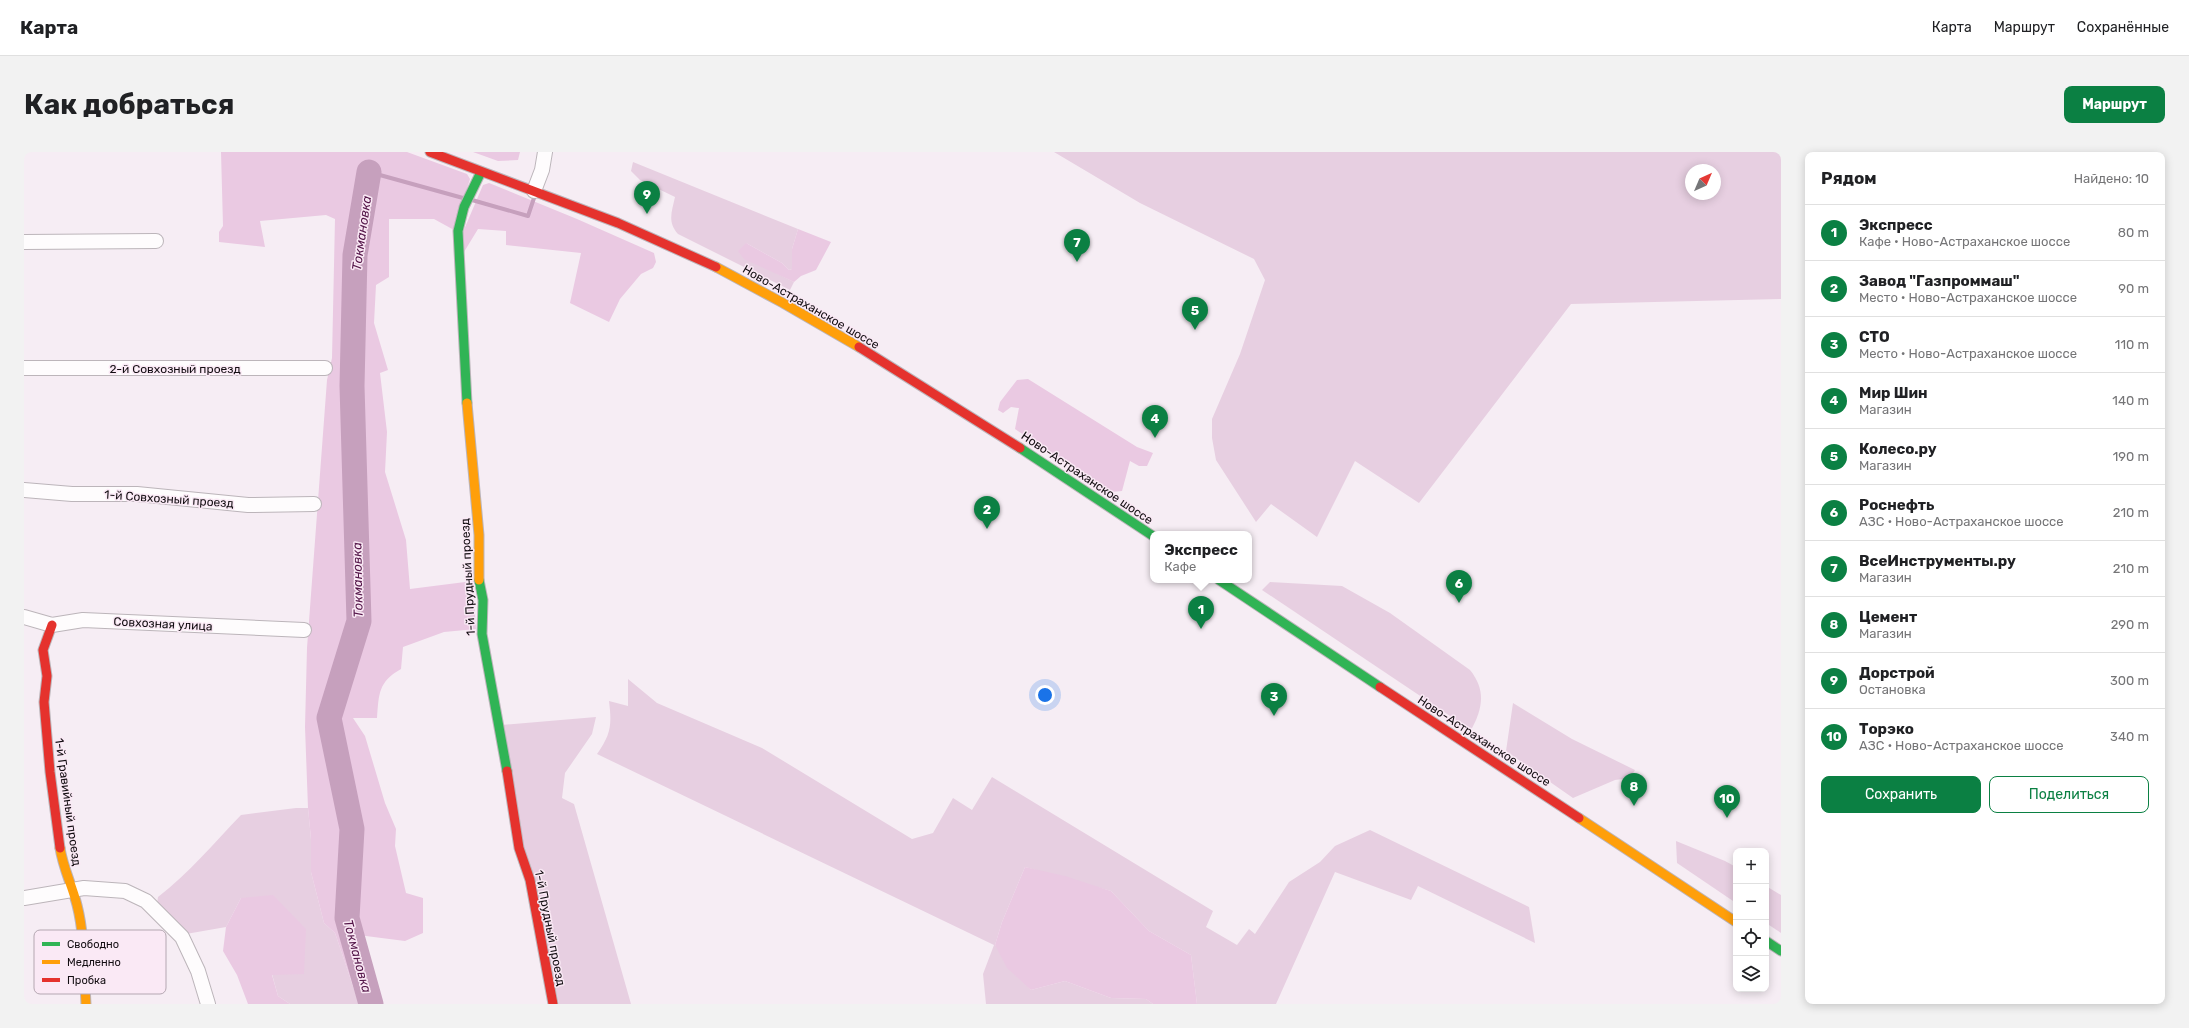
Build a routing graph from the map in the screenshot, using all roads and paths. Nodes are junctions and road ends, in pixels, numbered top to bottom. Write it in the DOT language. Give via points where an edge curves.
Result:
graph roads {
  1 [pos="430,152"];
  2 [pos="545,152"];
  3 [pos="481,172"];
  4 [pos="534,191"];
  5 [pos="156,241"];
  6 [pos="24,242"];
  7 [pos="24,368"];
  8 [pos="325,368"];
  9 [pos="24,490"];
  10 [pos="314,504"];
  11 [pos="1150,534"];
  12 [pos="1224,583"];
  13 [pos="24,617"];
  14 [pos="52,625"];
  15 [pos="304,630"];
  16 [pos="70,888"];
  17 [pos="24,898"];
  18 [pos="1733,920"];
  19 [pos="81,930"];
  20 [pos="1769,943"];
  21 [pos="1781,951"];
  22 [pos="85,994"];
  23 [pos="86,1004"];
  24 [pos="208,1004"];
  25 [pos="553,1004"];
  1 -- 3 [label="main road, Ново-Астраханское шоссе"];
  2 -- 4 [label="street"];
  3 -- 4 [label="main road, Ново-Астраханское шоссе"];
  3 -- 25 [label="main road, 1-й Прудный проезд" via="464,207 458,231 468,432 479,535 478,575 483,600 482,634 519,848 530,880"];
  4 -- 11 [label="main road, Ново-Астраханское шоссе" via="587,210 676,248 794,308 954,403"];
  5 -- 6 [label="street"];
  7 -- 8 [label="street, 2-й Совхозный проезд"];
  9 -- 10 [label="street, 1-й Совхозный проезд" via="72,494 137,494 248,505"];
  12 -- 18 [label="main road, Ново-Астраханское шоссе"];
  13 -- 14 [label="street, Совхозная улица"];
  14 -- 15 [label="street, Совхозная улица" via="83,620"];
  14 -- 16 [label="main road, 1-й Гравийный проезд" via="44,650 44,702 61,855"];
  16 -- 17 [label="street"];
  16 -- 19 [label="main road, 1-й Гравийный проезд" via="77,904"];
  16 -- 24 [label="street" via="125,891 146,901 182,937 198,971"];
  20 -- 21 [label="main road"];
  22 -- 23 [label="main road, 1-й Гравийный проезд"];
}
